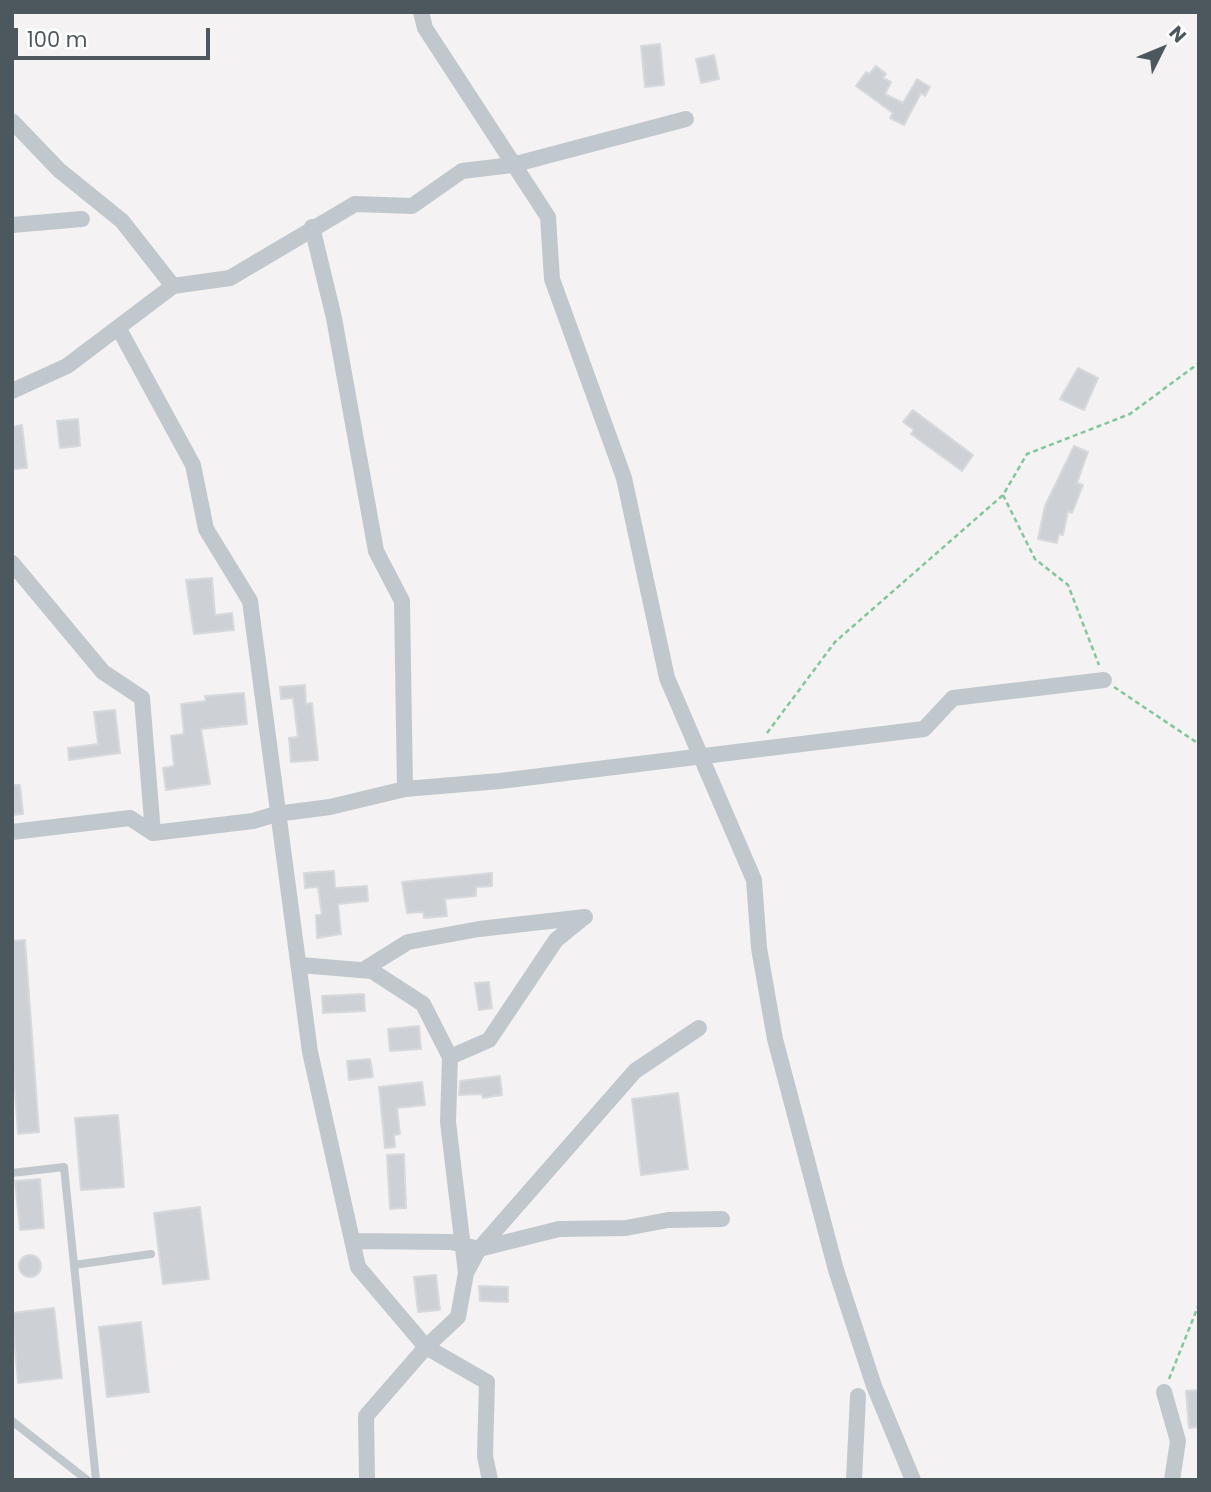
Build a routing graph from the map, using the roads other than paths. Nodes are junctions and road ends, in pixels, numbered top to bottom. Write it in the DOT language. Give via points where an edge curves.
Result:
graph roads {
  1 [pos="421,12"];
  2 [pos="686,119"];
  3 [pos="12,121"];
  4 [pos="512,165"];
  5 [pos="82,219"];
  6 [pos="12,225"];
  7 [pos="312,227"];
  8 [pos="173,286"];
  9 [pos="119,329"];
  10 [pos="12,391"];
  11 [pos="12,563"];
  12 [pos="1104,680"];
  13 [pos="700,755"];
  14 [pos="405,789"];
  15 [pos="276,814"];
  16 [pos="12,832"];
  17 [pos="153,833"];
  18 [pos="300,965"];
  19 [pos="363,970"];
  20 [pos="699,1028"];
  21 [pos="450,1057"];
  22 [pos="12,1173"];
  23 [pos="722,1219"];
  24 [pos="352,1241"];
  25 [pos="461,1244"];
  26 [pos="479,1249"];
  27 [pos="150,1254"];
  28 [pos="74,1265"];
  29 [pos="466,1273"];
  30 [pos="426,1347"];
  31 [pos="1164,1392"];
  32 [pos="858,1396"];
  33 [pos="12,1421"];
  34 [pos="87,1480"];
  35 [pos="96,1480"];
  36 [pos="367,1480"];
  37 [pos="490,1480"];
  38 [pos="854,1480"];
  39 [pos="913,1480"];
  40 [pos="1172,1480"];
  1 -- 4 [label="street" via="425,28"];
  2 -- 4 [label="street"];
  3 -- 8 [label="street" via="59,170 122,221"];
  4 -- 7 [label="street" via="461,171 412,206 355,204"];
  4 -- 13 [label="street" via="548,217 552,279 624,478 667,678"];
  5 -- 6 [label="street"];
  7 -- 8 [label="street" via="230,278"];
  7 -- 14 [label="street" via="334,318 376,551 402,601"];
  8 -- 9 [label="street"];
  9 -- 10 [label="street" via="67,366"];
  9 -- 15 [label="street" via="193,465 206,529 250,601"];
  11 -- 17 [label="street" via="103,672 142,698"];
  12 -- 13 [label="street" via="953,698 923,729"];
  13 -- 14 [label="street"];
  13 -- 39 [label="street" via="754,880 759,948 778,1052 836,1270 874,1386"];
  14 -- 15 [label="street"];
  15 -- 17 [label="street"];
  15 -- 18 [label="street"];
  16 -- 17 [label="street" via="130,818"];
  18 -- 19 [label="street"];
  18 -- 24 [label="street" via="310,1052"];
  19 -- 21 [label="street" via="372,971 423,1004"];
  19 -- 21 [label="street" via="408,942 585,917 555,940 488,1040"];
  20 -- 26 [label="street" via="635,1071"];
  21 -- 25 [label="street" via="448,1122"];
  22 -- 28 [label="lane" via="64,1167"];
  23 -- 26 [label="street" via="559,1229"];
  24 -- 25 [label="street"];
  24 -- 30 [label="street" via="358,1267"];
  25 -- 26 [label="street"];
  25 -- 29 [label="street"];
  26 -- 29 [label="street"];
  27 -- 28 [label="lane"];
  28 -- 35 [label="lane"];
  29 -- 30 [label="street" via="458,1317"];
  30 -- 36 [label="street" via="366,1416"];
  30 -- 37 [label="street" via="487,1382 485,1456"];
  31 -- 40 [label="street" via="1178,1441"];
  32 -- 38 [label="street"];
  33 -- 34 [label="lane"];
}
